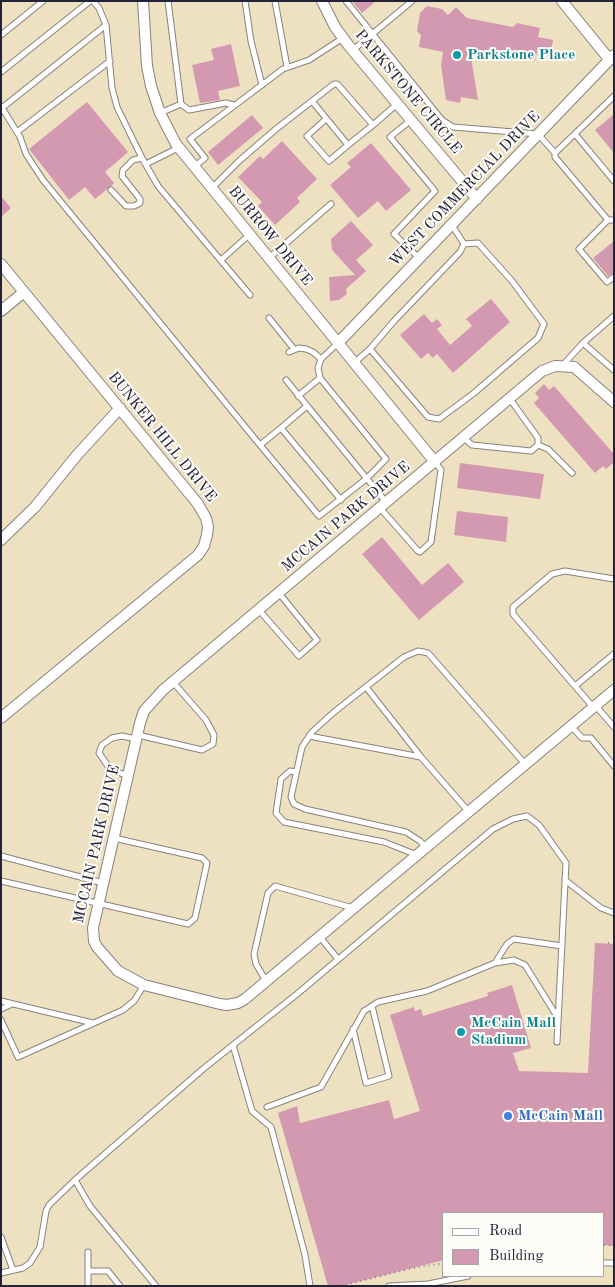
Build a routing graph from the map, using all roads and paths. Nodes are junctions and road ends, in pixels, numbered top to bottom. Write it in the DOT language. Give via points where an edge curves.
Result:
graph roads {
  1 [pos="43,1"];
  2 [pos="90,1"];
  3 [pos="94,1"];
  4 [pos="143,1"];
  5 [pos="168,1"];
  6 [pos="245,1"];
  7 [pos="275,1"];
  8 [pos="322,1"];
  9 [pos="346,1"];
  10 [pos="412,1"];
  11 [pos="562,1"];
  12 [pos="106,25"];
  13 [pos="372,33"];
  14 [pos="1,35"];
  15 [pos="343,38"];
  16 [pos="352,50"];
  17 [pos="612,57"];
  18 [pos="110,61"];
  19 [pos="287,67"];
  20 [pos="1,72"];
  21 [pos="262,84"];
  22 [pos="614,96"];
  23 [pos="312,101"];
  24 [pos="181,104"];
  25 [pos="397,104"];
  26 [pos="234,106"];
  27 [pos="2,107"];
  28 [pos="160,114"];
  29 [pos="326,119"];
  30 [pos="411,120"];
  31 [pos="373,125"];
  32 [pos="17,132"];
  33 [pos="538,134"];
  34 [pos="575,134"];
  35 [pos="348,145"];
  36 [pos="178,148"];
  37 [pos="555,153"];
  38 [pos="142,158"];
  39 [pos="146,164"];
  40 [pos="194,167"];
  41 [pos="614,181"];
  42 [pos="211,188"];
  43 [pos="111,190"];
  44 [pos="477,199"];
  45 [pos="331,204"];
  46 [pos="611,220"];
  47 [pos="452,225"];
  48 [pos="249,235"];
  49 [pos="464,244"];
  50 [pos="269,259"];
  51 [pos="419,259"];
  52 [pos="220,260"];
  53 [pos="1,264"];
  54 [pos="614,278"];
  55 [pos="24,292"];
  56 [pos="250,295"];
  57 [pos="1,311"];
  58 [pos="614,316"];
  59 [pos="269,318"];
  60 [pos="338,343"];
  61 [pos="583,343"];
  62 [pos="370,348"];
  63 [pos="321,359"];
  64 [pos="354,363"];
  65 [pos="563,365"];
  66 [pos="614,370"];
  67 [pos="320,378"];
  68 [pos="286,380"];
  69 [pos="298,396"];
  70 [pos="510,399"];
  71 [pos="614,402"];
  72 [pos="307,406"];
  73 [pos="120,408"];
  74 [pos="281,428"];
  75 [pos="464,438"];
  76 [pos="260,445"];
  77 [pos="538,445"];
  78 [pos="435,462"];
  79 [pos="572,473"];
  80 [pos="366,479"];
  81 [pos="342,500"];
  82 [pos="383,505"];
  83 [pos="1,540"];
  84 [pos="614,579"];
  85 [pos="279,593"];
  86 [pos="259,610"];
  87 [pos="614,654"];
  88 [pos="172,682"];
  89 [pos="575,686"];
  90 [pos="366,687"];
  91 [pos="614,690"];
  92 [pos="594,706"];
  93 [pos="1,718"];
  94 [pos="571,726"];
  95 [pos="614,727"];
  96 [pos="309,736"];
  97 [pos="137,737"];
  98 [pos="421,756"];
  99 [pos="525,765"];
  100 [pos="614,766"];
  101 [pos="296,772"];
  102 [pos="128,776"];
  103 [pos="469,812"];
  104 [pos="114,838"];
  105 [pos="426,848"];
  106 [pos="417,855"];
  107 [pos="1,856"];
  108 [pos="565,880"];
  109 [pos="1,881"];
  110 [pos="103,883"];
  111 [pos="99,902"];
  112 [pos="353,908"];
  113 [pos="614,914"];
  114 [pos="319,936"];
  115 [pos="608,943"];
  116 [pos="614,943"];
  117 [pos="562,946"];
  118 [pos="338,959"];
  119 [pos="494,963"];
  120 [pos="266,981"];
  121 [pos="144,985"];
  122 [pos="1,1001"];
  123 [pos="12,1004"];
  124 [pos="372,1006"];
  125 [pos="1,1009"];
  126 [pos="558,1018"];
  127 [pos="1,1020"];
  128 [pos="93,1023"];
  129 [pos="353,1028"];
  130 [pos="557,1042"];
  131 [pos="233,1046"];
  132 [pos="267,1107"];
  133 [pos="76,1180"];
  134 [pos="1,1237"];
  135 [pos="88,1252"];
  136 [pos="442,1263"];
  137 [pos="13,1270"];
  138 [pos="88,1271"];
  139 [pos="1,1273"];
  140 [pos="463,1277"];
  141 [pos="88,1286"];
  142 [pos="120,1286"];
  143 [pos="156,1286"];
  144 [pos="310,1286"];
  145 [pos="341,1286"];
  146 [pos="388,1286"];
  1 -- 14 [label="lane"];
  2 -- 20 [label="lane"];
  3 -- 12 [label="lane"];
  4 -- 28 [label="street, BURROW DRIVE" via="151,86"];
  5 -- 24 [label="lane"];
  6 -- 21 [label="lane"];
  7 -- 19 [label="lane"];
  8 -- 15 [label="street, PARKSTONE CIRCLE"];
  9 -- 13 [label="lane"];
  10 -- 13 [label="lane"];
  11 -- 17 [label="street"];
  12 -- 18 [label="lane"];
  12 -- 27 [label="lane"];
  13 -- 16 [label="lane"];
  13 -- 33 [label="lane" via="442,120 454,127"];
  15 -- 16 [label="street, PARKSTONE CIRCLE"];
  15 -- 19 [label="lane" via="308,60"];
  16 -- 25 [label="street, PARKSTONE CIRCLE"];
  17 -- 33 [label="street, WEST COMMERCIAL DRIVE"];
  18 -- 32 [label="lane"];
  18 -- 38 [label="lane" via="117,107"];
  19 -- 21 [label="lane"];
  21 -- 26 [label="lane"];
  22 -- 34 [label="lane"];
  23 -- 29 [label="lane"];
  23 -- 31 [label="lane" via="337,84"];
  23 -- 42 [label="lane"];
  24 -- 26 [label="lane" via="189,110 226,103"];
  24 -- 28 [label="lane"];
  25 -- 30 [label="street, PARKSTONE CIRCLE"];
  25 -- 31 [label="lane"];
  26 -- 40 [label="lane" via="190,139 205,158"];
  27 -- 32 [label="lane"];
  28 -- 36 [label="street, BURROW DRIVE"];
  29 -- 35 [label="lane"];
  29 -- 35 [label="lane" via="307,136 329,161"];
  30 -- 44 [label="street, PARKSTONE CIRCLE"];
  30 -- 51 [label="lane" via="390,137 435,191 394,234"];
  31 -- 35 [label="lane"];
  32 -- 76 [label="lane" via="26,154 43,180"];
  33 -- 37 [label="lane"];
  33 -- 44 [label="street, WEST COMMERCIAL DRIVE"];
  34 -- 37 [label="lane"];
  34 -- 41 [label="lane"];
  36 -- 39 [label="lane"];
  36 -- 40 [label="street, BURROW DRIVE"];
  37 -- 46 [label="lane" via="554,157"];
  38 -- 39 [label="lane"];
  38 -- 43 [label="lane" via="133,160 123,170 122,176 140,203 126,206"];
  39 -- 52 [label="lane" via="158,186"];
  40 -- 42 [label="street, BURROW DRIVE"];
  42 -- 48 [label="street, BURROW DRIVE"];
  44 -- 47 [label="street, WEST COMMERCIAL DRIVE"];
  45 -- 50 [label="lane"];
  46 -- 54 [label="lane" via="579,249 607,282"];
  47 -- 49 [label="lane"];
  47 -- 51 [label="street, WEST COMMERCIAL DRIVE"];
  48 -- 50 [label="street, BURROW DRIVE"];
  48 -- 52 [label="lane"];
  49 -- 62 [label="lane"];
  49 -- 62 [label="lane" via="478,243 512,281 544,324 538,338 439,419 428,417"];
  50 -- 60 [label="street, BURROW DRIVE"];
  51 -- 60 [label="street, WEST COMMERCIAL DRIVE"];
  52 -- 56 [label="lane"];
  53 -- 55 [label="street, BUNKER HILL DRIVE"];
  55 -- 57 [label="street"];
  55 -- 73 [label="street, BUNKER HILL DRIVE"];
  58 -- 61 [label="lane"];
  59 -- 63 [label="lane" via="292,351 306,349"];
  60 -- 63 [label="lane"];
  60 -- 64 [label="street, BURROW DRIVE"];
  61 -- 65 [label="lane"];
  61 -- 66 [label="lane"];
  62 -- 64 [label="lane"];
  63 -- 67 [label="lane" via="318,368"];
  64 -- 78 [label="street, BURROW DRIVE"];
  65 -- 70 [label="street, MCCAIN PARK DRIVE" via="542,371"];
  65 -- 71 [label="street" via="574,367"];
  67 -- 69 [label="lane"];
  67 -- 80 [label="lane" via="386,459"];
  68 -- 69 [label="lane"];
  69 -- 72 [label="lane"];
  70 -- 75 [label="street, MCCAIN PARK DRIVE"];
  70 -- 77 [label="lane" via="538,438"];
  72 -- 74 [label="lane"];
  72 -- 80 [label="lane"];
  73 -- 83 [label="street" via="35,507"];
  73 -- 93 [label="street, BUNKER HILL DRIVE" via="198,504 208,527 204,546 198,555"];
  74 -- 76 [label="lane"];
  74 -- 81 [label="lane"];
  75 -- 77 [label="lane" via="472,445 531,451"];
  75 -- 78 [label="street, MCCAIN PARK DRIVE"];
  76 -- 81 [label="lane" via="319,516"];
  77 -- 79 [label="lane" via="548,449"];
  78 -- 82 [label="street, MCCAIN PARK DRIVE"];
  78 -- 82 [label="lane" via="441,470 431,542 420,552"];
  80 -- 81 [label="lane"];
  80 -- 82 [label="lane"];
  82 -- 85 [label="street, MCCAIN PARK DRIVE"];
  84 -- 89 [label="lane" via="565,570 552,574 513,608 513,614"];
  85 -- 86 [label="street, MCCAIN PARK DRIVE"];
  85 -- 86 [label="lane" via="317,640 299,656"];
  86 -- 88 [label="street, MCCAIN PARK DRIVE"];
  87 -- 89 [label="lane"];
  88 -- 97 [label="street, MCCAIN PARK DRIVE" via="144,711"];
  88 -- 97 [label="lane" via="206,720 214,734 213,744 202,750"];
  89 -- 92 [label="lane"];
  90 -- 96 [label="lane"];
  90 -- 98 [label="lane"];
  90 -- 99 [label="lane" via="404,658 418,651 428,653"];
  91 -- 92 [label="street, MCCAIN PARK DRIVE"];
  92 -- 94 [label="street, MCCAIN PARK DRIVE"];
  92 -- 95 [label="lane"];
  94 -- 99 [label="street, MCCAIN PARK DRIVE"];
  94 -- 100 [label="lane" via="582,738 591,738"];
  96 -- 98 [label="lane"];
  96 -- 101 [label="lane" via="302,747"];
  97 -- 102 [label="street, MCCAIN PARK DRIVE"];
  97 -- 102 [label="lane" via="112,738 102,745 99,753 110,769"];
  98 -- 103 [label="lane"];
  99 -- 103 [label="street, MCCAIN PARK DRIVE"];
  101 -- 105 [label="lane" via="291,797 294,804 406,832"];
  101 -- 106 [label="lane" via="290,772 281,779 276,813 284,822 384,842"];
  102 -- 104 [label="street, MCCAIN PARK DRIVE"];
  103 -- 105 [label="street, MCCAIN PARK DRIVE"];
  104 -- 110 [label="street, MCCAIN PARK DRIVE"];
  104 -- 111 [label="lane" via="202,858 207,864 195,918 188,924"];
  105 -- 106 [label="street, MCCAIN PARK DRIVE"];
  106 -- 112 [label="street, MCCAIN PARK DRIVE"];
  107 -- 110 [label="lane"];
  108 -- 113 [label="lane" via="600,908"];
  108 -- 117 [label="lane"];
  108 -- 118 [label="lane" via="566,863 539,825 527,816 513,819 493,829"];
  109 -- 111 [label="lane"];
  110 -- 111 [label="street, MCCAIN PARK DRIVE"];
  111 -- 121 [label="street, MCCAIN PARK DRIVE" via="93,928 94,941 118,971"];
  112 -- 114 [label="street, MCCAIN PARK DRIVE"];
  112 -- 120 [label="lane" via="274,886 268,893 254,954"];
  114 -- 118 [label="lane"];
  114 -- 120 [label="street, MCCAIN PARK DRIVE"];
  115 -- 116 [label="path"];
  117 -- 119 [label="lane" via="514,939"];
  117 -- 126 [label="lane"];
  118 -- 131 [label="lane"];
  119 -- 124 [label="lane" via="426,991"];
  119 -- 126 [label="lane" via="514,960 524,965"];
  120 -- 121 [label="street, MCCAIN PARK DRIVE" via="244,999 227,1005"];
  121 -- 128 [label="lane" via="129,1006"];
  122 -- 123 [label="lane"];
  123 -- 125 [label="lane"];
  123 -- 128 [label="lane"];
  124 -- 129 [label="lane" via="364,1011"];
  124 -- 129 [label="lane" via="389,1076 366,1083"];
  126 -- 130 [label="lane"];
  127 -- 128 [label="lane" via="18,1057"];
  129 -- 132 [label="lane" via="321,1087"];
  131 -- 133 [label="lane"];
  131 -- 144 [label="lane" via="252,1111 271,1127 305,1255"];
  133 -- 137 [label="lane" via="49,1205 36,1255 23,1268"];
  133 -- 143 [label="lane" via="90,1206"];
  134 -- 137 [label="lane"];
  135 -- 138 [label="lane"];
  136 -- 145 [label="path"];
  137 -- 139 [label="lane"];
  138 -- 141 [label="lane"];
  138 -- 142 [label="lane" via="108,1271"];
  140 -- 146 [label="lane" via="428,1284"];
}
